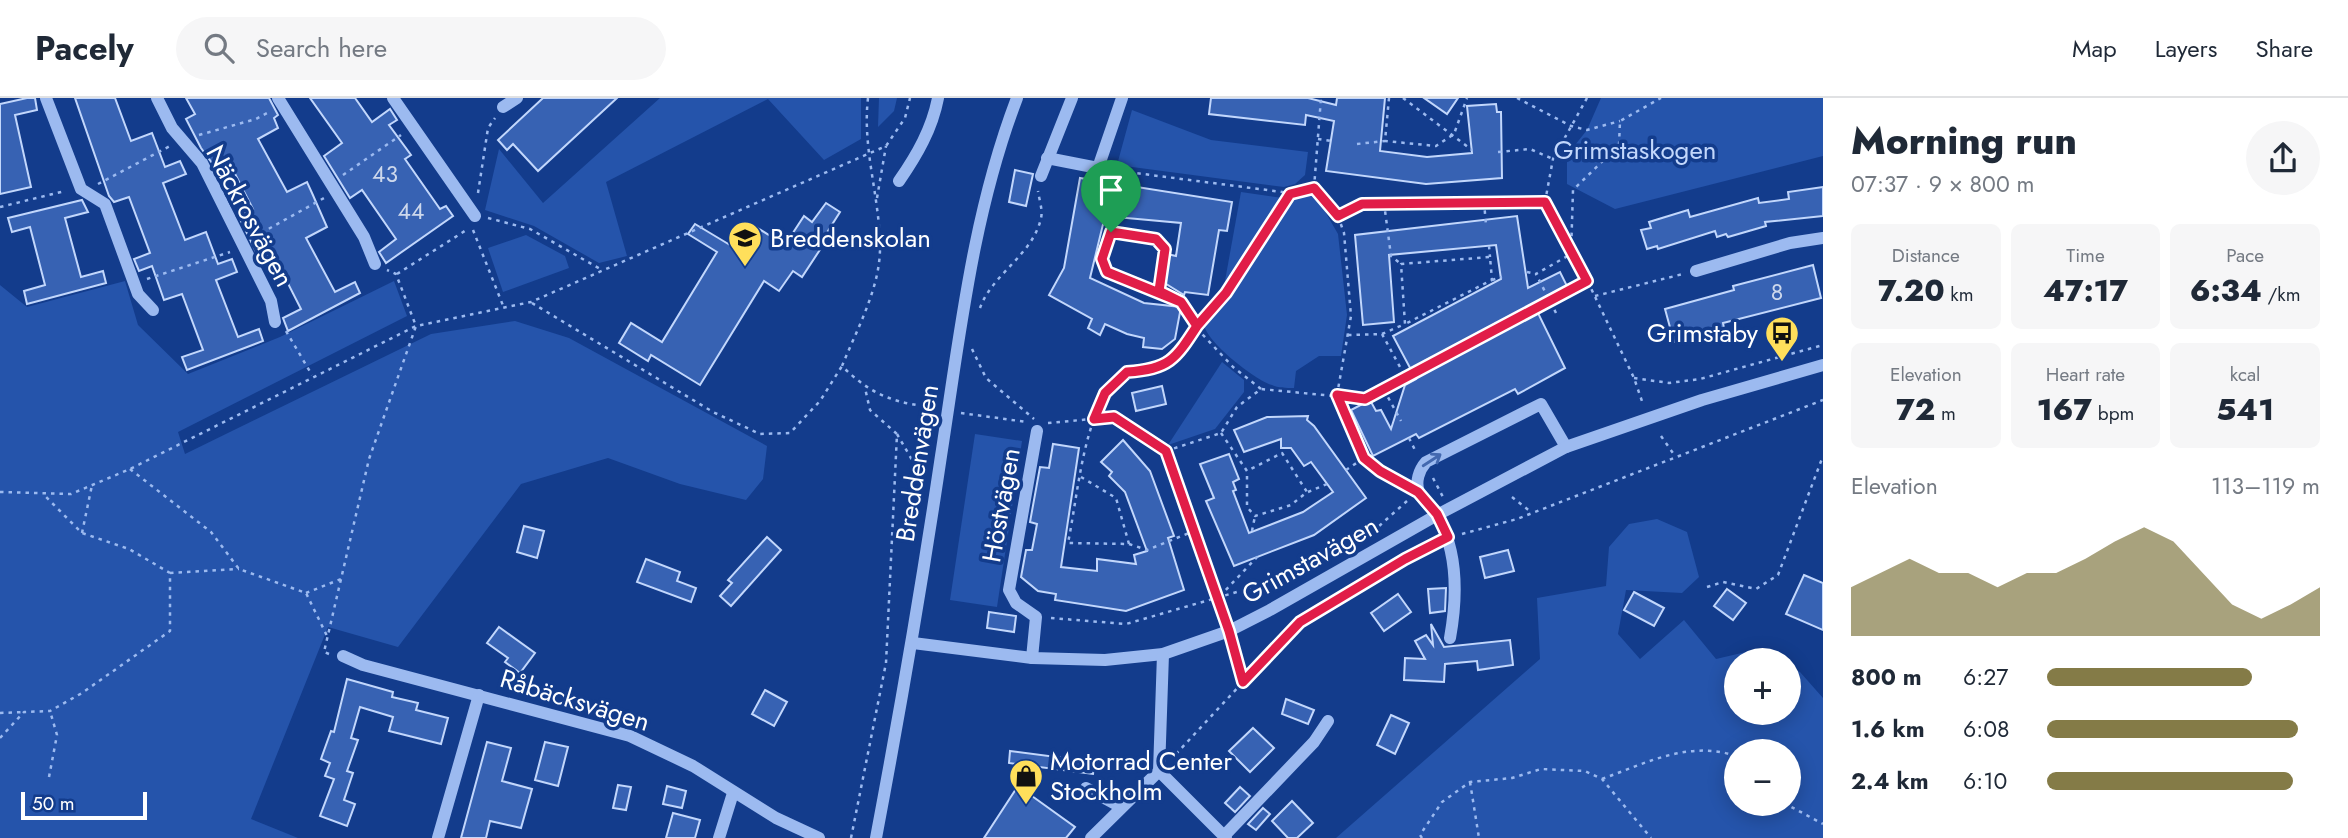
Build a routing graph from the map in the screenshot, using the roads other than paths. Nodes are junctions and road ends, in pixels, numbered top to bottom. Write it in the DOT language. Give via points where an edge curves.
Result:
graph roads {
  1 [pos="46,98"];
  2 [pos="157,98"];
  3 [pos="393,98"];
  4 [pos="517,98"];
  5 [pos="938,98"];
  6 [pos="1017,98"];
  7 [pos="1072,98"];
  8 [pos="1122,98"];
  9 [pos="281,101"];
  10 [pos="503,107"];
  11 [pos="1047,158"];
  12 [pos="1041,176"];
  13 [pos="899,181"];
  14 [pos="473,221"];
  15 [pos="1823,238"];
  16 [pos="375,264"];
  17 [pos="1696,271"];
  18 [pos="153,310"];
  19 [pos="275,322"];
  20 [pos="1823,365"];
  21 [pos="1037,428"];
  22 [pos="1566,447"];
  23 [pos="1437,514"];
  24 [pos="1450,638"];
  25 [pos="912,643"];
  26 [pos="1163,654"];
  27 [pos="343,656"];
  28 [pos="1032,658"];
  29 [pos="479,695"];
  30 [pos="1328,721"];
  31 [pos="1160,771"];
  32 [pos="1086,788"];
  33 [pos="733,793"];
  34 [pos="1121,807"];
  35 [pos="815,837"];
  36 [pos="1225,837"];
  37 [pos="438,838"];
  38 [pos="719,838"];
  39 [pos="876,838"];
  40 [pos="1091,838"];
  1 -- 18 [label="street" via="80,189 105,204 138,294"];
  2 -- 19 [label="street, Näckrosvägen" via="172,128 202,163 271,301"];
  3 -- 14 [label="street"];
  4 -- 10 [label="street"];
  5 -- 13 [label="street" via="934,119"];
  6 -- 25 [label="street, Breddenvägen" via="995,156 970,267"];
  7 -- 11 [label="street"];
  8 -- 11 [label="street" via="1098,168"];
  9 -- 16 [label="street" via="364,237"];
  11 -- 12 [label="street"];
  15 -- 17 [label="street"];
  20 -- 22 [label="street, Grimstavägen"];
  21 -- 28 [label="street, Höstvägen" via="1009,590 1016,603 1037,617"];
  22 -- 23 [label="street, Grimstavägen"];
  23 -- 22 [label="street, one-way" via="1418,492 1418,471 1426,462 1541,404"];
  23 -- 24 [label="street" via="1448,537 1456,605"];
  23 -- 26 [label="street, Grimstavägen" via="1229,631"];
  25 -- 28 [label="street, Grimstavägen"];
  25 -- 39 [label="street, Breddenvägen"];
  26 -- 28 [label="street, Grimstavägen" via="1105,660"];
  26 -- 31 [label="street"];
  27 -- 29 [label="street, Råbäcksvägen"];
  29 -- 33 [label="street, Råbäcksvägen" via="630,736 693,766"];
  29 -- 37 [label="street"];
  30 -- 36 [label="street"];
  31 -- 34 [label="street"];
  31 -- 36 [label="street"];
  32 -- 34 [label="street"];
  33 -- 35 [label="street, Råbäcksvägen"];
  33 -- 38 [label="street"];
  34 -- 40 [label="street"];
}
